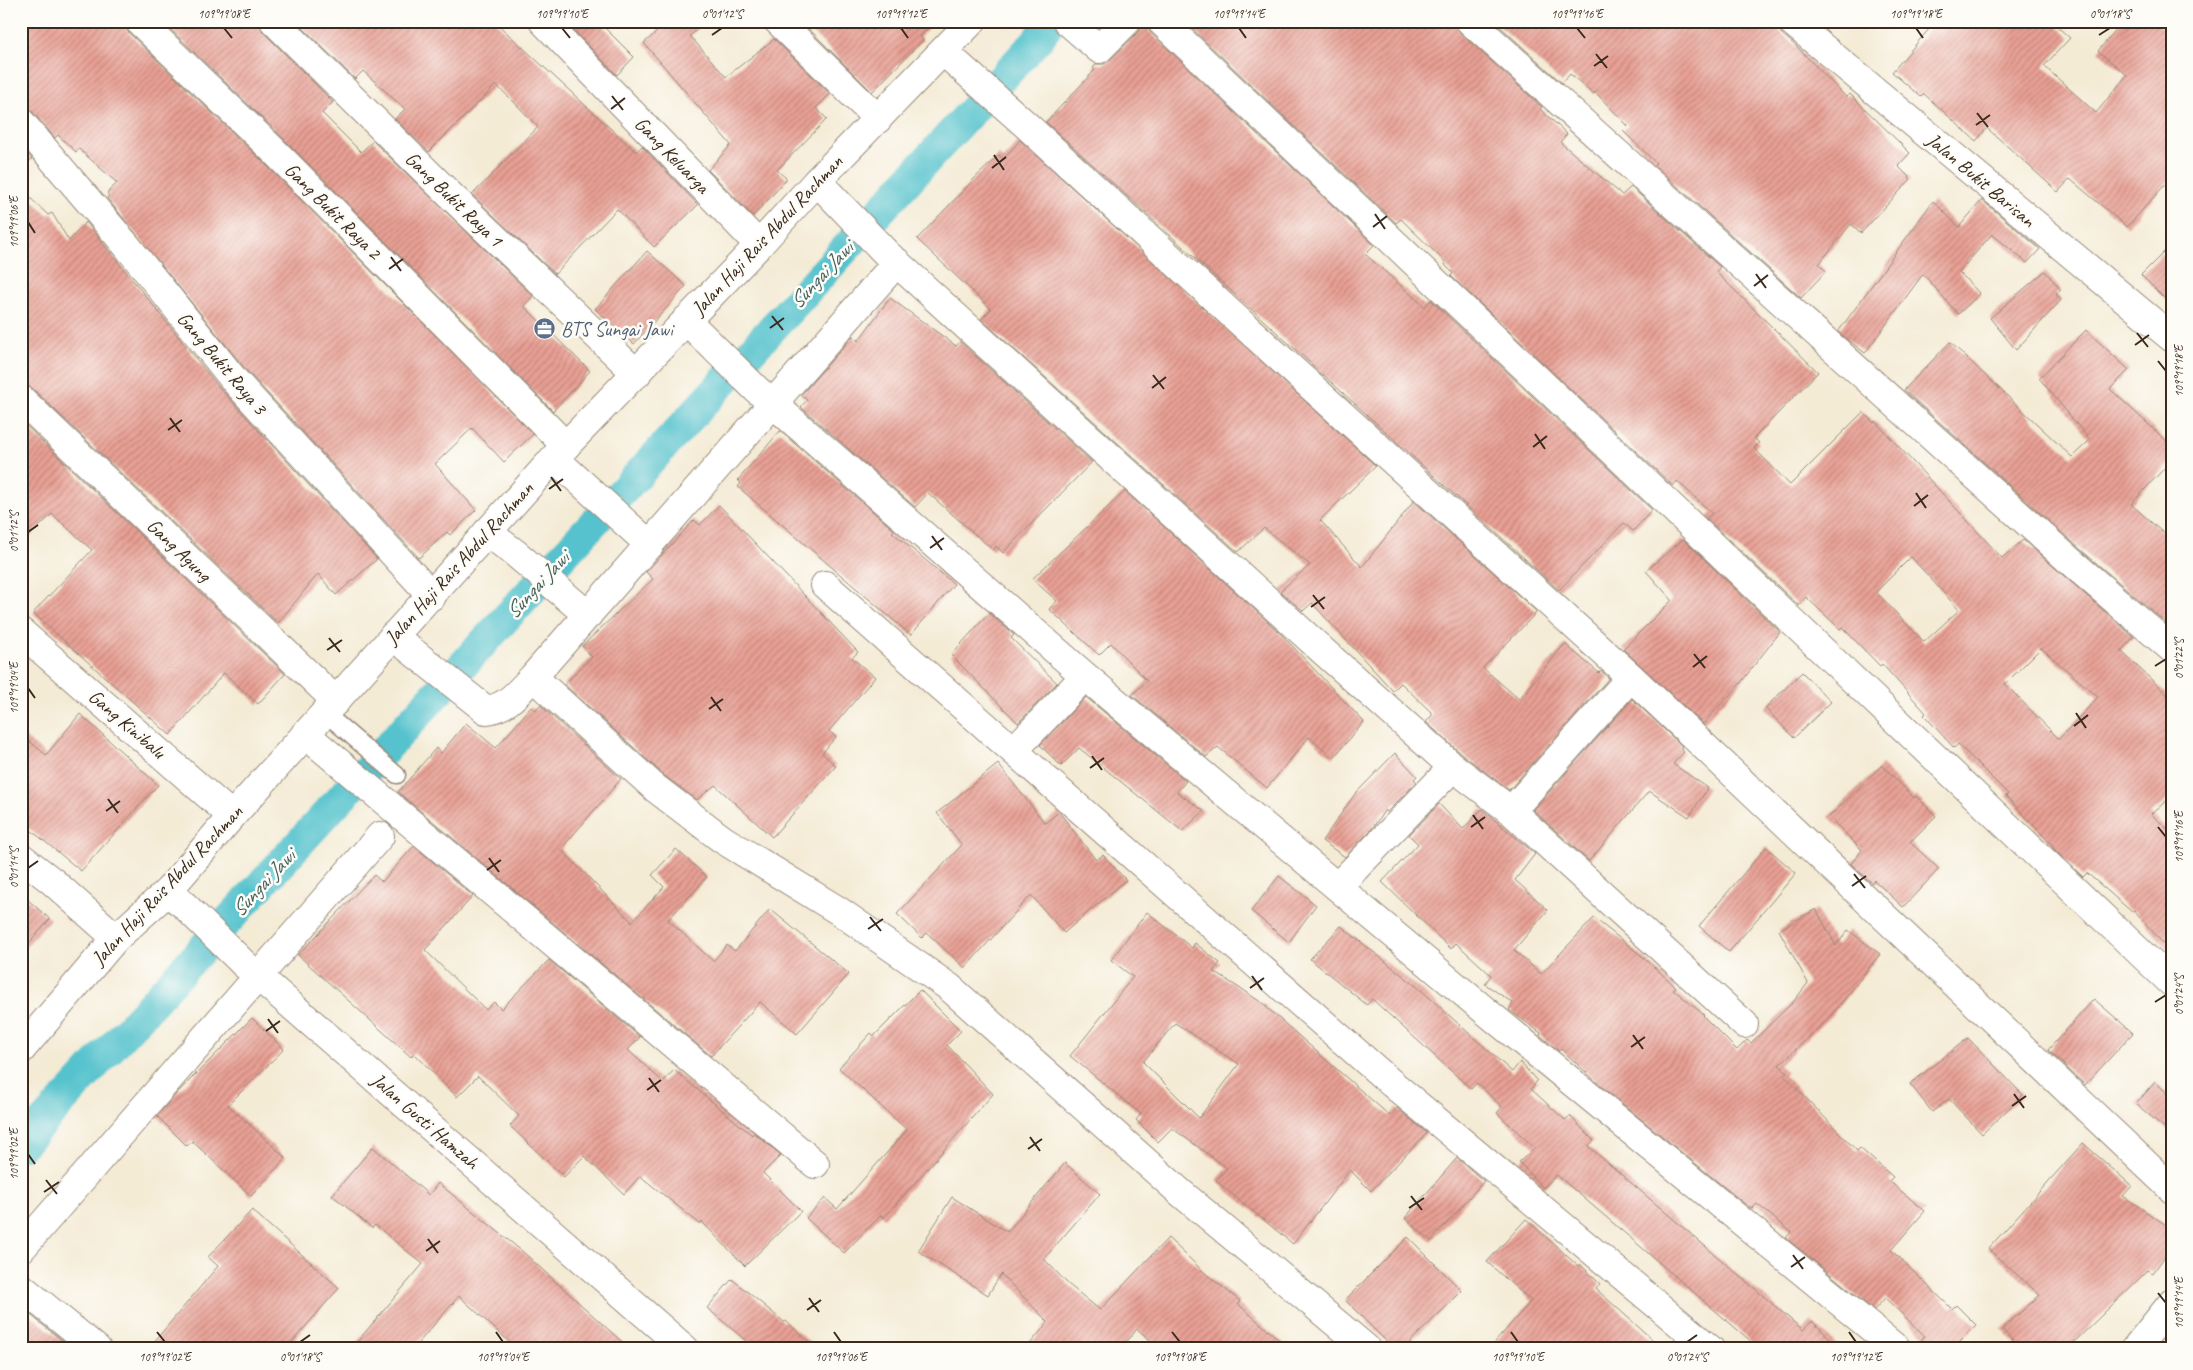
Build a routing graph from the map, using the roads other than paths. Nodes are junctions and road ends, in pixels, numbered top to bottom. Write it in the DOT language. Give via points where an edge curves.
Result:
graph roads {
  1 [pos="139,21"];
  2 [pos="274,21"];
  3 [pos="543,21"];
  4 [pos="778,21"];
  5 [pos="972,21"];
  6 [pos="1067,21"];
  7 [pos="1127,21"];
  8 [pos="1161,21"];
  9 [pos="1470,21"];
  10 [pos="1791,21"];
  11 [pos="953,61"];
  12 [pos="878,119"];
  13 [pos="21,122"];
  14 [pos="823,189"];
  15 [pos="759,245"];
  16 [pos="891,258"];
  17 [pos="695,329"];
  18 [pos="2170,333"];
  19 [pos="637,374"];
  20 [pos="765,397"];
  21 [pos="21,399"];
  22 [pos="560,452"];
  23 [pos="487,532"];
  24 [pos="643,539"];
  25 [pos="825,585"];
  26 [pos="432,596"];
  27 [pos="588,615"];
  28 [pos="21,632"];
  29 [pos="393,636"];
  30 [pos="2172,649"];
  31 [pos="1085,676"];
  32 [pos="533,677"];
  33 [pos="1631,677"];
  34 [pos="330,707"];
  35 [pos="305,734"];
  36 [pos="1014,750"];
  37 [pos="1453,767"];
  38 [pos="394,772"];
  39 [pos="1511,811"];
  40 [pos="232,816"];
  41 [pos="380,836"];
  42 [pos="21,857"];
  43 [pos="1337,887"];
  44 [pos="175,898"];
  45 [pos="116,938"];
  46 [pos="252,969"];
  47 [pos="2172,983"];
  48 [pos="1744,1024"];
  49 [pos="21,1050"];
  50 [pos="815,1164"];
  51 [pos="2172,1189"];
  52 [pos="21,1249"];
  53 [pos="21,1287"];
  54 [pos="2172,1303"];
  55 [pos="97,1349"];
  56 [pos="685,1349"];
  57 [pos="1367,1349"];
  58 [pos="1710,1349"];
  59 [pos="1897,1349"];
  60 [pos="2135,1349"];
  1 -- 22 [label="street, Gang Bukit Raya 2" via="273,150"];
  2 -- 19 [label="street, Gang Bukit Raya 1"];
  3 -- 15 [label="street, Gang Keluarga"];
  4 -- 12 [label="street"];
  5 -- 11 [label="street, Jalan Haji Rais Abdul Rachman"];
  6 -- 7 [label="street" via="1094,45"];
  8 -- 47 [label="street"];
  9 -- 30 [label="street"];
  10 -- 18 [label="street, Jalan Bukit Barisan"];
  11 -- 12 [label="street, Jalan Haji Rais Abdul Rachman"];
  11 -- 33 [label="street"];
  12 -- 14 [label="street, Jalan Haji Rais Abdul Rachman"];
  13 -- 26 [label="street, Gang Bukit Raya 3" via="127,246 235,382"];
  14 -- 15 [label="street, Jalan Haji Rais Abdul Rachman"];
  14 -- 16 [label="street"];
  15 -- 17 [label="street, Jalan Haji Rais Abdul Rachman"];
  16 -- 20 [label="street"];
  16 -- 37 [label="street"];
  17 -- 19 [label="street, Jalan Haji Rais Abdul Rachman"];
  17 -- 20 [label="street"];
  19 -- 22 [label="street, Jalan Haji Rais Abdul Rachman"];
  20 -- 24 [label="street"];
  20 -- 31 [label="street"];
  21 -- 34 [label="street, Gang Agung"];
  22 -- 23 [label="street, Jalan Haji Rais Abdul Rachman"];
  22 -- 24 [label="street, Gang Bukit Raya 2" via="585,485"];
  23 -- 26 [label="street, Jalan Haji Rais Abdul Rachman"];
  23 -- 27 [label="street"];
  24 -- 27 [label="street"];
  25 -- 36 [label="street"];
  26 -- 29 [label="street, Jalan Haji Rais Abdul Rachman"];
  27 -- 32 [label="street"];
  28 -- 40 [label="street, Gang Kinibalu"];
  29 -- 32 [label="street" via="486,710 496,709 510,700"];
  29 -- 34 [label="street, Jalan Haji Rais Abdul Rachman"];
  31 -- 36 [label="street"];
  31 -- 43 [label="street"];
  32 -- 57 [label="street" via="656,788 722,839 840,911 949,987 1181,1194"];
  33 -- 39 [label="street"];
  33 -- 51 [label="street"];
  34 -- 35 [label="street, Jalan Haji Rais Abdul Rachman"];
  34 -- 38 [label="lane" via="348,733"];
  35 -- 40 [label="street, Jalan Haji Rais Abdul Rachman"];
  35 -- 50 [label="street"];
  36 -- 58 [label="street" via="1389,1081"];
  37 -- 39 [label="street"];
  37 -- 43 [label="street"];
  39 -- 48 [label="street"];
  40 -- 44 [label="street, Jalan Haji Rais Abdul Rachman"];
  41 -- 46 [label="street"];
  42 -- 45 [label="street"];
  43 -- 59 [label="street"];
  44 -- 45 [label="street, Jalan Haji Rais Abdul Rachman"];
  44 -- 46 [label="street, Jalan Gusti Hamzah"];
  45 -- 49 [label="street, Jalan Haji Rais Abdul Rachman"];
  46 -- 52 [label="street"];
  46 -- 56 [label="street, Jalan Gusti Hamzah"];
  53 -- 55 [label="street"];
  54 -- 60 [label="street"];
}
